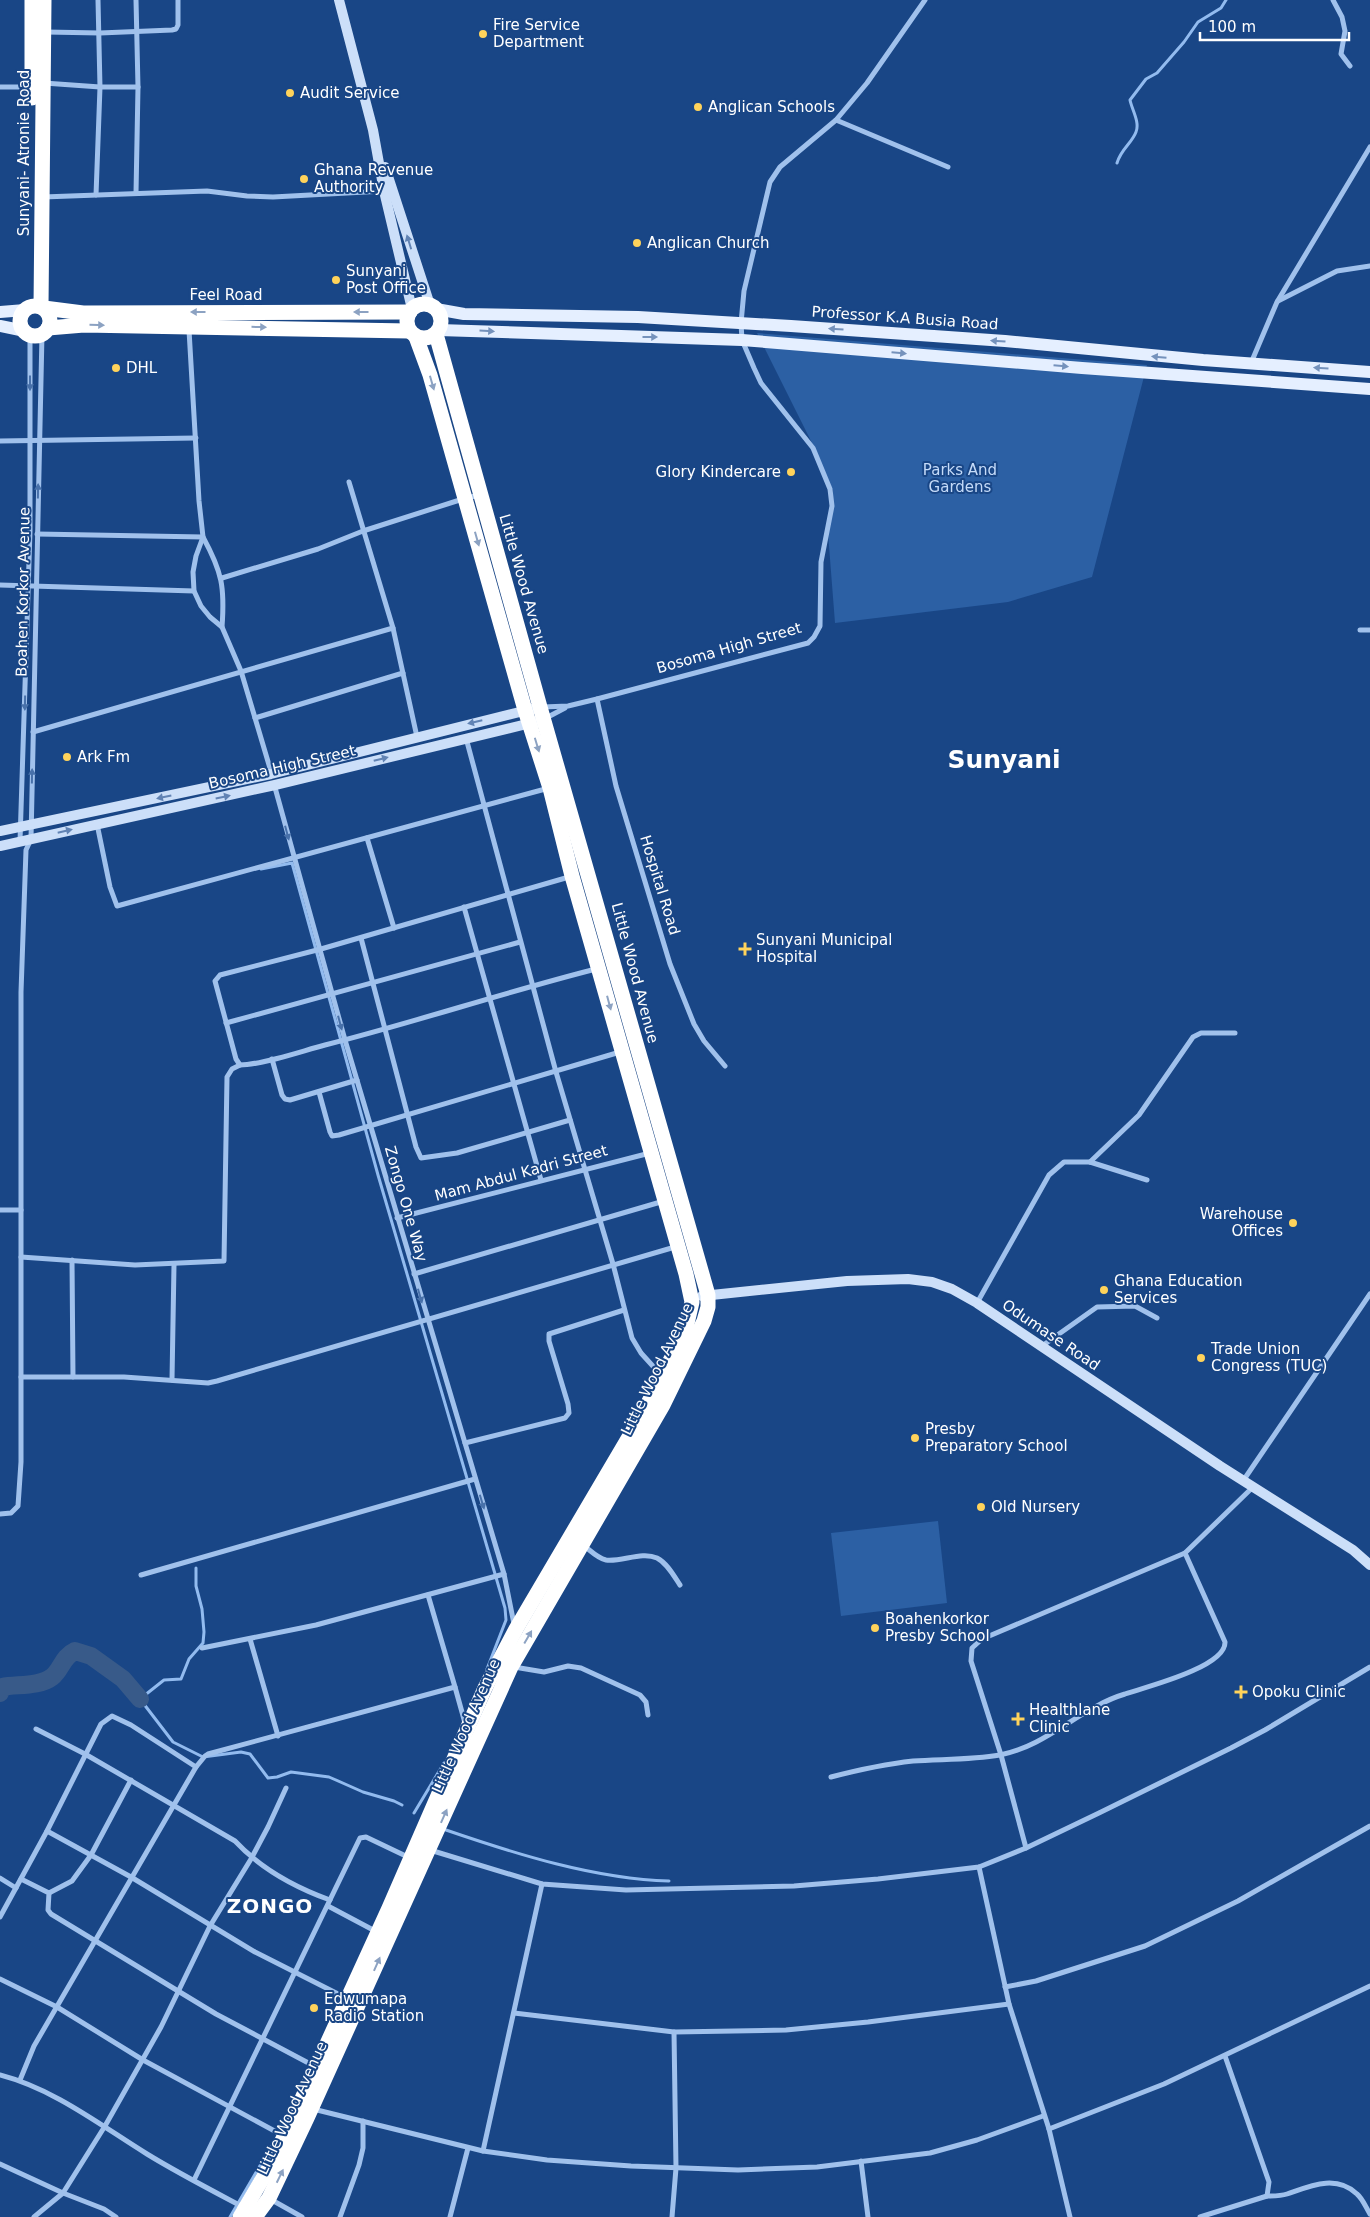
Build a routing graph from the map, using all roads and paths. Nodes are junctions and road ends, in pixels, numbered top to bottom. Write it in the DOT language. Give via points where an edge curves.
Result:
graph roads {
  1 [pos="32,0"];
  2 [pos="44,0"];
  3 [pos="98,0"];
  4 [pos="136,0"];
  5 [pos="178,0"];
  6 [pos="339,0"];
  7 [pos="925,0"];
  8 [pos="1333,0"];
  9 [pos="136,31"];
  10 [pos="43,32"];
  11 [pos="100,33"];
  12 [pos="1350,66"];
  13 [pos="37,85"];
  14 [pos="0,87"];
  15 [pos="100,87"];
  16 [pos="138,87"];
  17 [pos="836,120"];
  18 [pos="373,130"];
  19 [pos="1370,147"];
  20 [pos="948,167"];
  21 [pos="384,191"];
  22 [pos="136,193"];
  23 [pos="96,195"];
  24 [pos="41,197"];
  25 [pos="1370,266"];
  26 [pos="1277,302"];
  27 [pos="433,307"];
  28 [pos="35,308"];
  29 [pos="411,310"];
  30 [pos="0,312"];
  31 [pos="741,322"];
  32 [pos="0,326"];
  33 [pos="189,326"];
  34 [pos="36,332"];
  35 [pos="437,332"];
  36 [pos="413,334"];
  37 [pos="742,340"];
  38 [pos="1251,363"];
  39 [pos="1370,372"];
  40 [pos="1370,389"];
  41 [pos="196,438"];
  42 [pos="39,440"];
  43 [pos="0,441"];
  44 [pos="30,441"];
  45 [pos="349,482"];
  46 [pos="473,496"];
  47 [pos="363,531"];
  48 [pos="37,534"];
  49 [pos="204,536"];
  50 [pos="222,578"];
  51 [pos="0,585"];
  52 [pos="27,586"];
  53 [pos="36,586"];
  54 [pos="194,591"];
  55 [pos="222,627"];
  56 [pos="393,628"];
  57 [pos="1360,630"];
  58 [pos="1370,630"];
  59 [pos="242,671"];
  60 [pos="403,673"];
  61 [pos="597,699"];
  62 [pos="568,706"];
  63 [pos="535,715"];
  64 [pos="255,718"];
  65 [pos="33,732"];
  66 [pos="417,737"];
  67 [pos="466,737"];
  68 [pos="271,774"];
  69 [pos="275,786"];
  70 [pos="550,788"];
  71 [pos="484,805"];
  72 [pos="97,824"];
  73 [pos="26,826"];
  74 [pos="0,831"];
  75 [pos="367,838"];
  76 [pos="26,843"];
  77 [pos="0,846"];
  78 [pos="294,859"];
  79 [pos="572,876"];
  80 [pos="594,893"];
  81 [pos="507,895"];
  82 [pos="579,897"];
  83 [pos="464,907"];
  84 [pos="604,924"];
  85 [pos="394,928"];
  86 [pos="588,928"];
  87 [pos="360,938"];
  88 [pos="520,942"];
  89 [pos="321,949"];
  90 [pos="477,953"];
  91 [pos="600,968"];
  92 [pos="372,981"];
  93 [pos="532,985"];
  94 [pos="332,994"];
  95 [pos="490,997"];
  96 [pos="226,1023"];
  97 [pos="384,1029"];
  98 [pos="1235,1033"];
  99 [pos="345,1040"];
  100 [pos="622,1052"];
  101 [pos="272,1058"];
  102 [pos="240,1065"];
  103 [pos="725,1066"];
  104 [pos="556,1072"];
  105 [pos="357,1080"];
  106 [pos="516,1084"];
  107 [pos="319,1092"];
  108 [pos="408,1114"];
  109 [pos="570,1120"];
  110 [pos="370,1125"];
  111 [pos="528,1132"];
  112 [pos="651,1152"];
  113 [pos="1090,1162"];
  114 [pos="584,1169"];
  115 [pos="541,1180"];
  116 [pos="1147,1180"];
  117 [pos="665,1200"];
  118 [pos="0,1210"];
  119 [pos="21,1210"];
  120 [pos="397,1218"];
  121 [pos="599,1219"];
  122 [pos="678,1246"];
  123 [pos="21,1257"];
  124 [pos="72,1260"];
  125 [pos="613,1264"];
  126 [pos="174,1265"];
  127 [pos="414,1274"];
  128 [pos="1370,1294"];
  129 [pos="708,1295"];
  130 [pos="691,1298"];
  131 [pos="977,1303"];
  132 [pos="624,1310"];
  133 [pos="1156,1318"];
  134 [pos="427,1319"];
  135 [pos="1042,1346"];
  136 [pos="662,1376"];
  137 [pos="21,1377"];
  138 [pos="74,1377"];
  139 [pos="172,1380"];
  140 [pos="465,1444"];
  141 [pos="475,1478"];
  142 [pos="1243,1481"];
  143 [pos="1253,1487"];
  144 [pos="0,1514"];
  145 [pos="582,1545"];
  146 [pos="1353,1550"];
  147 [pos="1184,1553"];
  148 [pos="1370,1555"];
  149 [pos="1370,1565"];
  150 [pos="504,1574"];
  151 [pos="141,1575"];
  152 [pos="680,1585"];
  153 [pos="428,1595"];
  154 [pos="516,1629"];
  155 [pos="250,1639"];
  156 [pos="202,1648"];
  157 [pos="511,1666"];
  158 [pos="1370,1667"];
  159 [pos="455,1687"];
  160 [pos="648,1715"];
  161 [pos="36,1729"];
  162 [pos="467,1731"];
  163 [pos="278,1736"];
  164 [pos="85,1754"];
  165 [pos="1001,1754"];
  166 [pos="196,1767"];
  167 [pos="831,1777"];
  168 [pos="131,1780"];
  169 [pos="286,1788"];
  170 [pos="173,1806"];
  171 [pos="1370,1826"];
  172 [pos="47,1831"];
  173 [pos="1026,1848"];
  174 [pos="429,1850"];
  175 [pos="91,1855"];
  176 [pos="252,1859"];
  177 [pos="410,1859"];
  178 [pos="979,1867"];
  179 [pos="131,1877"];
  180 [pos="0,1878"];
  181 [pos="21,1879"];
  182 [pos="542,1884"];
  183 [pos="16,1888"];
  184 [pos="49,1892"];
  185 [pos="330,1900"];
  186 [pos="328,1906"];
  187 [pos="0,1917"];
  188 [pos="210,1926"];
  189 [pos="378,1932"];
  190 [pos="96,1940"];
  191 [pos="296,1972"];
  192 [pos="0,1978"];
  193 [pos="1370,1986"];
  194 [pos="1005,1987"];
  195 [pos="179,1991"];
  196 [pos="346,1999"];
  197 [pos="1009,2004"];
  198 [pos="57,2007"];
  199 [pos="514,2013"];
  200 [pos="674,2032"];
  201 [pos="261,2039"];
  202 [pos="1225,2056"];
  203 [pos="142,2060"];
  204 [pos="316,2067"];
  205 [pos="0,2075"];
  206 [pos="20,2080"];
  207 [pos="229,2107"];
  208 [pos="312,2108"];
  209 [pos="1043,2116"];
  210 [pos="363,2121"];
  211 [pos="105,2126"];
  212 [pos="1049,2129"];
  213 [pos="284,2137"];
  214 [pos="468,2148"];
  215 [pos="483,2151"];
  216 [pos="861,2161"];
  217 [pos="0,2164"];
  218 [pos="676,2168"];
  219 [pos="194,2180"];
  220 [pos="63,2193"];
  221 [pos="1267,2196"];
  222 [pos="269,2198"];
  223 [pos="247,2214"];
  224 [pos="1370,2214"];
  225 [pos="34,2217"];
  226 [pos="116,2217"];
  227 [pos="302,2217"];
  228 [pos="340,2217"];
  229 [pos="450,2217"];
  230 [pos="672,2217"];
  231 [pos="868,2217"];
  232 [pos="1070,2217"];
  233 [pos="1200,2217"];
  1 -- 13 [label="highway"];
  2 -- 10 [label="highway, Sunyani- Atronie Road"];
  3 -- 11 [label="street"];
  4 -- 9 [label="street"];
  5 -- 9 [label="street" via="176,29"];
  6 -- 18 [label="street"];
  7 -- 17 [label="street" via="867,83"];
  8 -- 12 [label="street" via="1345,31 1341,54"];
  9 -- 11 [label="street"];
  9 -- 16 [label="street"];
  10 -- 11 [label="street"];
  10 -- 13 [label="highway, Sunyani- Atronie Road"];
  11 -- 15 [label="street"];
  13 -- 14 [label="street"];
  13 -- 15 [label="street"];
  13 -- 24 [label="highway, Sunyani- Atronie Road"];
  13 -- 28 [label="highway"];
  15 -- 16 [label="street"];
  15 -- 23 [label="street"];
  16 -- 22 [label="street"];
  17 -- 20 [label="street"];
  17 -- 31 [label="street" via="780,167 770,182 748,272"];
  18 -- 21 [label="street"];
  27 -- 18 [label="street, one-way"];
  19 -- 26 [label="street"];
  21 -- 22 [label="street" via="273,197 207,191"];
  21 -- 29 [label="street"];
  22 -- 23 [label="street"];
  23 -- 24 [label="street"];
  24 -- 28 [label="highway, Sunyani- Atronie Road"];
  25 -- 26 [label="street" via="1337,272"];
  26 -- 38 [label="street"];
  27 -- 29 [label="highway" via="421,304"];
  27 -- 31 [label="main road, Professor K.A Busia Road" via="464,314"];
  27 -- 35 [label="highway" via="441,322"];
  29 -- 28 [label="highway, Feel Road, one-way" via="83,312"];
  28 -- 30 [label="main road"];
  28 -- 34 [label="highway" via="50,319"];
  28 -- 34 [label="highway" via="21,318"];
  29 -- 36 [label="highway" via="407,321"];
  31 -- 37 [label="street"];
  38 -- 31 [label="main road, Professor K.A Busia Road, one-way"];
  32 -- 34 [label="main road"];
  34 -- 33 [label="highway, one-way" via="84,325"];
  33 -- 36 [label="highway, one-way"];
  33 -- 41 [label="street"];
  34 -- 42 [label="street, Boahen Korkor Avenue"];
  34 -- 44 [label="street, Boahen Korkor Avenue, one-way"];
  35 -- 36 [label="highway" via="426,338"];
  35 -- 37 [label="main road, one-way"];
  35 -- 46 [label="highway, Little Wood Avenue"];
  36 -- 46 [label="highway, Little Wood Avenue, one-way"];
  37 -- 40 [label="main road, one-way"];
  37 -- 61 [label="street, Bosoma High Street" via="761,383 813,448 830,489 832,506 821,562 820,626 808,643"];
  39 -- 38 [label="main road, Professor K.A Busia Road, one-way"];
  41 -- 42 [label="street"];
  41 -- 49 [label="street"];
  42 -- 44 [label="street"];
  48 -- 42 [label="street, Boahen Korkor Avenue, one-way"];
  43 -- 44 [label="street"];
  44 -- 52 [label="street, Boahen Korkor Avenue"];
  45 -- 47 [label="street"];
  46 -- 47 [label="street"];
  46 -- 63 [label="highway, Little Wood Avenue"];
  47 -- 50 [label="street" via="318,549"];
  47 -- 56 [label="street"];
  48 -- 49 [label="street"];
  48 -- 53 [label="street, Boahen Korkor Avenue"];
  49 -- 50 [label="street"];
  49 -- 54 [label="street" via="193,572"];
  50 -- 55 [label="street"];
  51 -- 52 [label="street"];
  52 -- 53 [label="street"];
  52 -- 73 [label="street, Boahen Korkor Avenue, one-way"];
  53 -- 54 [label="street"];
  53 -- 65 [label="street, Boahen Korkor Avenue"];
  54 -- 55 [label="street" via="201,606"];
  55 -- 59 [label="street, Zongo One Way"];
  56 -- 59 [label="street"];
  56 -- 60 [label="street"];
  57 -- 58 [label="street"];
  59 -- 64 [label="street, Zongo One Way"];
  59 -- 65 [label="street"];
  60 -- 64 [label="street"];
  60 -- 66 [label="street"];
  61 -- 62 [label="street, Bosoma High Street"];
  61 -- 103 [label="street, Hospital Road" via="616,786 670,964 694,1024"];
  62 -- 63 [label="street, Bosoma High Street"];
  62 -- 63 [label="street, Bosoma High Street"];
  63 -- 66 [label="street, Bosoma High Street, one-way"];
  63 -- 67 [label="street, Bosoma High Street"];
  63 -- 70 [label="highway, Little Wood Avenue, one-way"];
  63 -- 80 [label="highway, Little Wood Avenue"];
  64 -- 68 [label="street, Zongo One Way"];
  73 -- 65 [label="street, Boahen Korkor Avenue, one-way"];
  66 -- 68 [label="street, Bosoma High Street"];
  69 -- 67 [label="street, Bosoma High Street, one-way"];
  67 -- 71 [label="street"];
  68 -- 69 [label="street, Zongo One Way"];
  68 -- 73 [label="street, Bosoma High Street, one-way"];
  72 -- 69 [label="street, Bosoma High Street, one-way"];
  69 -- 78 [label="street, Zongo One Way, one-way"];
  70 -- 71 [label="street"];
  70 -- 79 [label="highway, Little Wood Avenue"];
  71 -- 75 [label="street"];
  71 -- 81 [label="street"];
  76 -- 72 [label="street, Bosoma High Street, one-way"];
  72 -- 78 [label="street" via="117,906"];
  73 -- 74 [label="street, Bosoma High Street"];
  73 -- 76 [label="street, Boahen Korkor Avenue"];
  73 -- 76 [label="street, Boahen Korkor Avenue"];
  75 -- 78 [label="street"];
  75 -- 85 [label="street"];
  76 -- 77 [label="street, Bosoma High Street"];
  76 -- 119 [label="street, Boahen Korkor Avenue" via="21,992"];
  78 -- 89 [label="street, Zongo One Way"];
  79 -- 81 [label="street"];
  79 -- 82 [label="highway, Little Wood Avenue"];
  80 -- 82 [label="highway"];
  80 -- 84 [label="highway, Little Wood Avenue"];
  81 -- 83 [label="street"];
  81 -- 88 [label="street"];
  82 -- 86 [label="highway, Little Wood Avenue"];
  83 -- 85 [label="street"];
  83 -- 90 [label="street"];
  84 -- 86 [label="highway"];
  84 -- 129 [label="highway, Little Wood Avenue"];
  85 -- 87 [label="street"];
  86 -- 91 [label="highway, Little Wood Avenue"];
  87 -- 89 [label="street"];
  87 -- 92 [label="street"];
  88 -- 90 [label="street"];
  88 -- 93 [label="street"];
  89 -- 94 [label="street, Zongo One Way"];
  89 -- 96 [label="street" via="220,975 215,981"];
  90 -- 92 [label="street"];
  90 -- 95 [label="street"];
  91 -- 93 [label="street"];
  91 -- 100 [label="highway, Little Wood Avenue, one-way"];
  92 -- 94 [label="street"];
  92 -- 97 [label="street"];
  93 -- 95 [label="street"];
  93 -- 104 [label="street"];
  94 -- 96 [label="street"];
  94 -- 99 [label="street, Zongo One Way, one-way"];
  95 -- 97 [label="street"];
  95 -- 106 [label="street"];
  96 -- 102 [label="street"];
  97 -- 99 [label="street"];
  97 -- 108 [label="street"];
  98 -- 113 [label="street" via="1201,1033 1193,1037 1139,1115"];
  99 -- 101 [label="street"];
  99 -- 105 [label="street, Zongo One Way"];
  100 -- 104 [label="street"];
  100 -- 112 [label="highway, Little Wood Avenue"];
  101 -- 102 [label="street"];
  101 -- 107 [label="street" via="285,1099"];
  102 -- 126 [label="street" via="227,1077 224,1261"];
  104 -- 106 [label="street"];
  104 -- 109 [label="street"];
  105 -- 107 [label="street"];
  105 -- 110 [label="street, Zongo One Way"];
  106 -- 108 [label="street"];
  106 -- 111 [label="street"];
  107 -- 110 [label="street" via="332,1136"];
  108 -- 110 [label="street"];
  108 -- 111 [label="street" via="421,1158 457,1153"];
  109 -- 111 [label="street"];
  109 -- 114 [label="street"];
  110 -- 120 [label="street, Zongo One Way"];
  111 -- 115 [label="street"];
  112 -- 114 [label="street, Mam Abdul Kadri Street"];
  112 -- 117 [label="highway, Little Wood Avenue"];
  113 -- 116 [label="street"];
  113 -- 131 [label="street" via="1064,1162 1049,1175"];
  114 -- 115 [label="street, Mam Abdul Kadri Street"];
  114 -- 121 [label="street"];
  115 -- 120 [label="street, Mam Abdul Kadri Street"];
  117 -- 121 [label="street"];
  117 -- 122 [label="highway, Little Wood Avenue"];
  118 -- 119 [label="street"];
  119 -- 123 [label="street, Boahen Korkor Avenue"];
  120 -- 127 [label="street, Zongo One Way"];
  121 -- 125 [label="street"];
  121 -- 127 [label="street"];
  122 -- 125 [label="street"];
  122 -- 130 [label="highway, Little Wood Avenue"];
  123 -- 124 [label="street"];
  123 -- 137 [label="street, Boahen Korkor Avenue"];
  124 -- 126 [label="street"];
  124 -- 138 [label="street"];
  125 -- 132 [label="street"];
  125 -- 134 [label="street"];
  126 -- 139 [label="street"];
  127 -- 134 [label="street, Zongo One Way, one-way"];
  128 -- 142 [label="street"];
  129 -- 130 [label="street, Odumase Road"];
  129 -- 131 [label="street, Odumase Road" via="847,1281 908,1279 932,1282"];
  129 -- 145 [label="highway, Little Wood Avenue" via="704,1322 663,1405"];
  130 -- 136 [label="highway, Little Wood Avenue" via="691,1313 685,1332"];
  131 -- 135 [label="street, Odumase Road"];
  132 -- 136 [label="street" via="632,1338"];
  132 -- 140 [label="street" via="549,1334 568,1404 565,1418"];
  133 -- 135 [label="street" via="1136,1306 1096,1307"];
  134 -- 139 [label="street" via="217,1381"];
  134 -- 140 [label="street, Zongo One Way"];
  135 -- 142 [label="street, Odumase Road"];
  136 -- 154 [label="highway, Little Wood Avenue" via="594,1499"];
  137 -- 138 [label="street"];
  137 -- 144 [label="street, Boahen Korkor Avenue" via="18,1506 7,1514"];
  138 -- 139 [label="street"];
  140 -- 141 [label="street, Zongo One Way"];
  141 -- 150 [label="street, Zongo One Way, one-way"];
  141 -- 151 [label="street"];
  142 -- 143 [label="street, Odumase Road"];
  143 -- 146 [label="street, Odumase Road"];
  143 -- 147 [label="street"];
  145 -- 152 [label="street" via="608,1560 658,1558"];
  157 -- 145 [label="highway, Little Wood Avenue, one-way"];
  146 -- 148 [label="street, Odumase Road"];
  146 -- 149 [label="street, Odumase Road"];
  147 -- 165 [label="street" via="982,1639 972,1648 971,1661"];
  147 -- 165 [label="street" via="1221,1629 1225,1647 1221,1653 1197,1669 1120,1695 1056,1732"];
  150 -- 153 [label="street"];
  150 -- 154 [label="street, Zongo One Way"];
  153 -- 155 [label="street"];
  153 -- 159 [label="street"];
  154 -- 162 [label="highway, Little Wood Avenue"];
  155 -- 156 [label="street"];
  155 -- 163 [label="street"];
  157 -- 160 [label="street" via="544,1672 568,1666 581,1668 640,1695 646,1702"];
  174 -- 157 [label="highway, Little Wood Avenue, one-way"];
  158 -- 173 [label="street" via="1240,1744"];
  159 -- 162 [label="street"];
  159 -- 163 [label="street"];
  161 -- 164 [label="street"];
  162 -- 177 [label="highway, Little Wood Avenue"];
  163 -- 166 [label="street" via="205,1756"];
  164 -- 166 [label="street" via="101,1724 112,1716"];
  164 -- 168 [label="street"];
  164 -- 172 [label="street"];
  165 -- 167 [label="street" via="893,1764"];
  165 -- 173 [label="street"];
  166 -- 170 [label="street"];
  168 -- 170 [label="street"];
  168 -- 175 [label="street"];
  169 -- 176 [label="street"];
  170 -- 176 [label="street" via="234,1841"];
  170 -- 179 [label="street"];
  171 -- 194 [label="street" via="1238,1901 1145,1946 1036,1981"];
  172 -- 175 [label="street"];
  172 -- 181 [label="street"];
  173 -- 178 [label="street"];
  174 -- 182 [label="street"];
  208 -- 174 [label="highway, Little Wood Avenue, one-way"];
  175 -- 179 [label="street"];
  175 -- 184 [label="street" via="72,1881"];
  176 -- 185 [label="street" via="275,1874"];
  176 -- 188 [label="street"];
  177 -- 185 [label="street" via="363,1836"];
  177 -- 189 [label="highway, Little Wood Avenue"];
  178 -- 182 [label="street" via="878,1880 794,1886 626,1890"];
  178 -- 194 [label="street"];
  179 -- 188 [label="street"];
  179 -- 190 [label="street"];
  180 -- 183 [label="street"];
  181 -- 183 [label="street"];
  181 -- 184 [label="street"];
  182 -- 199 [label="street"];
  183 -- 187 [label="street"];
  184 -- 190 [label="street" via="48,1910 51,1914"];
  185 -- 186 [label="street"];
  186 -- 189 [label="street"];
  186 -- 191 [label="street"];
  188 -- 191 [label="street"];
  188 -- 195 [label="street"];
  189 -- 196 [label="highway, Little Wood Avenue"];
  190 -- 195 [label="street"];
  190 -- 198 [label="street"];
  191 -- 196 [label="street"];
  191 -- 201 [label="street"];
  192 -- 198 [label="street"];
  193 -- 202 [label="street"];
  194 -- 197 [label="street"];
  195 -- 201 [label="street"];
  195 -- 203 [label="street"];
  196 -- 204 [label="highway, Little Wood Avenue"];
  197 -- 200 [label="street" via="786,2030"];
  197 -- 209 [label="street"];
  198 -- 203 [label="street"];
  198 -- 206 [label="street" via="34,2046"];
  199 -- 200 [label="street"];
  199 -- 215 [label="street"];
  200 -- 218 [label="street"];
  201 -- 204 [label="street"];
  201 -- 207 [label="street"];
  202 -- 212 [label="street"];
  202 -- 221 [label="street" via="1269,2182"];
  203 -- 207 [label="street"];
  203 -- 211 [label="street"];
  204 -- 213 [label="highway, Little Wood Avenue"];
  205 -- 206 [label="street"];
  206 -- 211 [label="street"];
  207 -- 213 [label="street"];
  207 -- 219 [label="street"];
  208 -- 210 [label="street"];
  222 -- 208 [label="highway, Little Wood Avenue, one-way"];
  209 -- 212 [label="street"];
  209 -- 216 [label="street" via="930,2153"];
  210 -- 214 [label="street"];
  210 -- 228 [label="street" via="359,2165"];
  211 -- 219 [label="street"];
  211 -- 220 [label="street"];
  212 -- 232 [label="street"];
  213 -- 223 [label="highway, Little Wood Avenue"];
  214 -- 215 [label="street"];
  214 -- 229 [label="street"];
  215 -- 218 [label="street" via="547,2160"];
  216 -- 218 [label="street" via="748,2170"];
  216 -- 231 [label="street"];
  217 -- 220 [label="street"];
  218 -- 230 [label="street"];
  219 -- 223 [label="street"];
  220 -- 225 [label="street"];
  220 -- 226 [label="street" via="104,2208"];
  221 -- 224 [label="street" via="1328,2182 1345,2186 1358,2194"];
  221 -- 233 [label="street"];
  222 -- 223 [label="highway, Little Wood Avenue"];
  222 -- 227 [label="street"];
}
